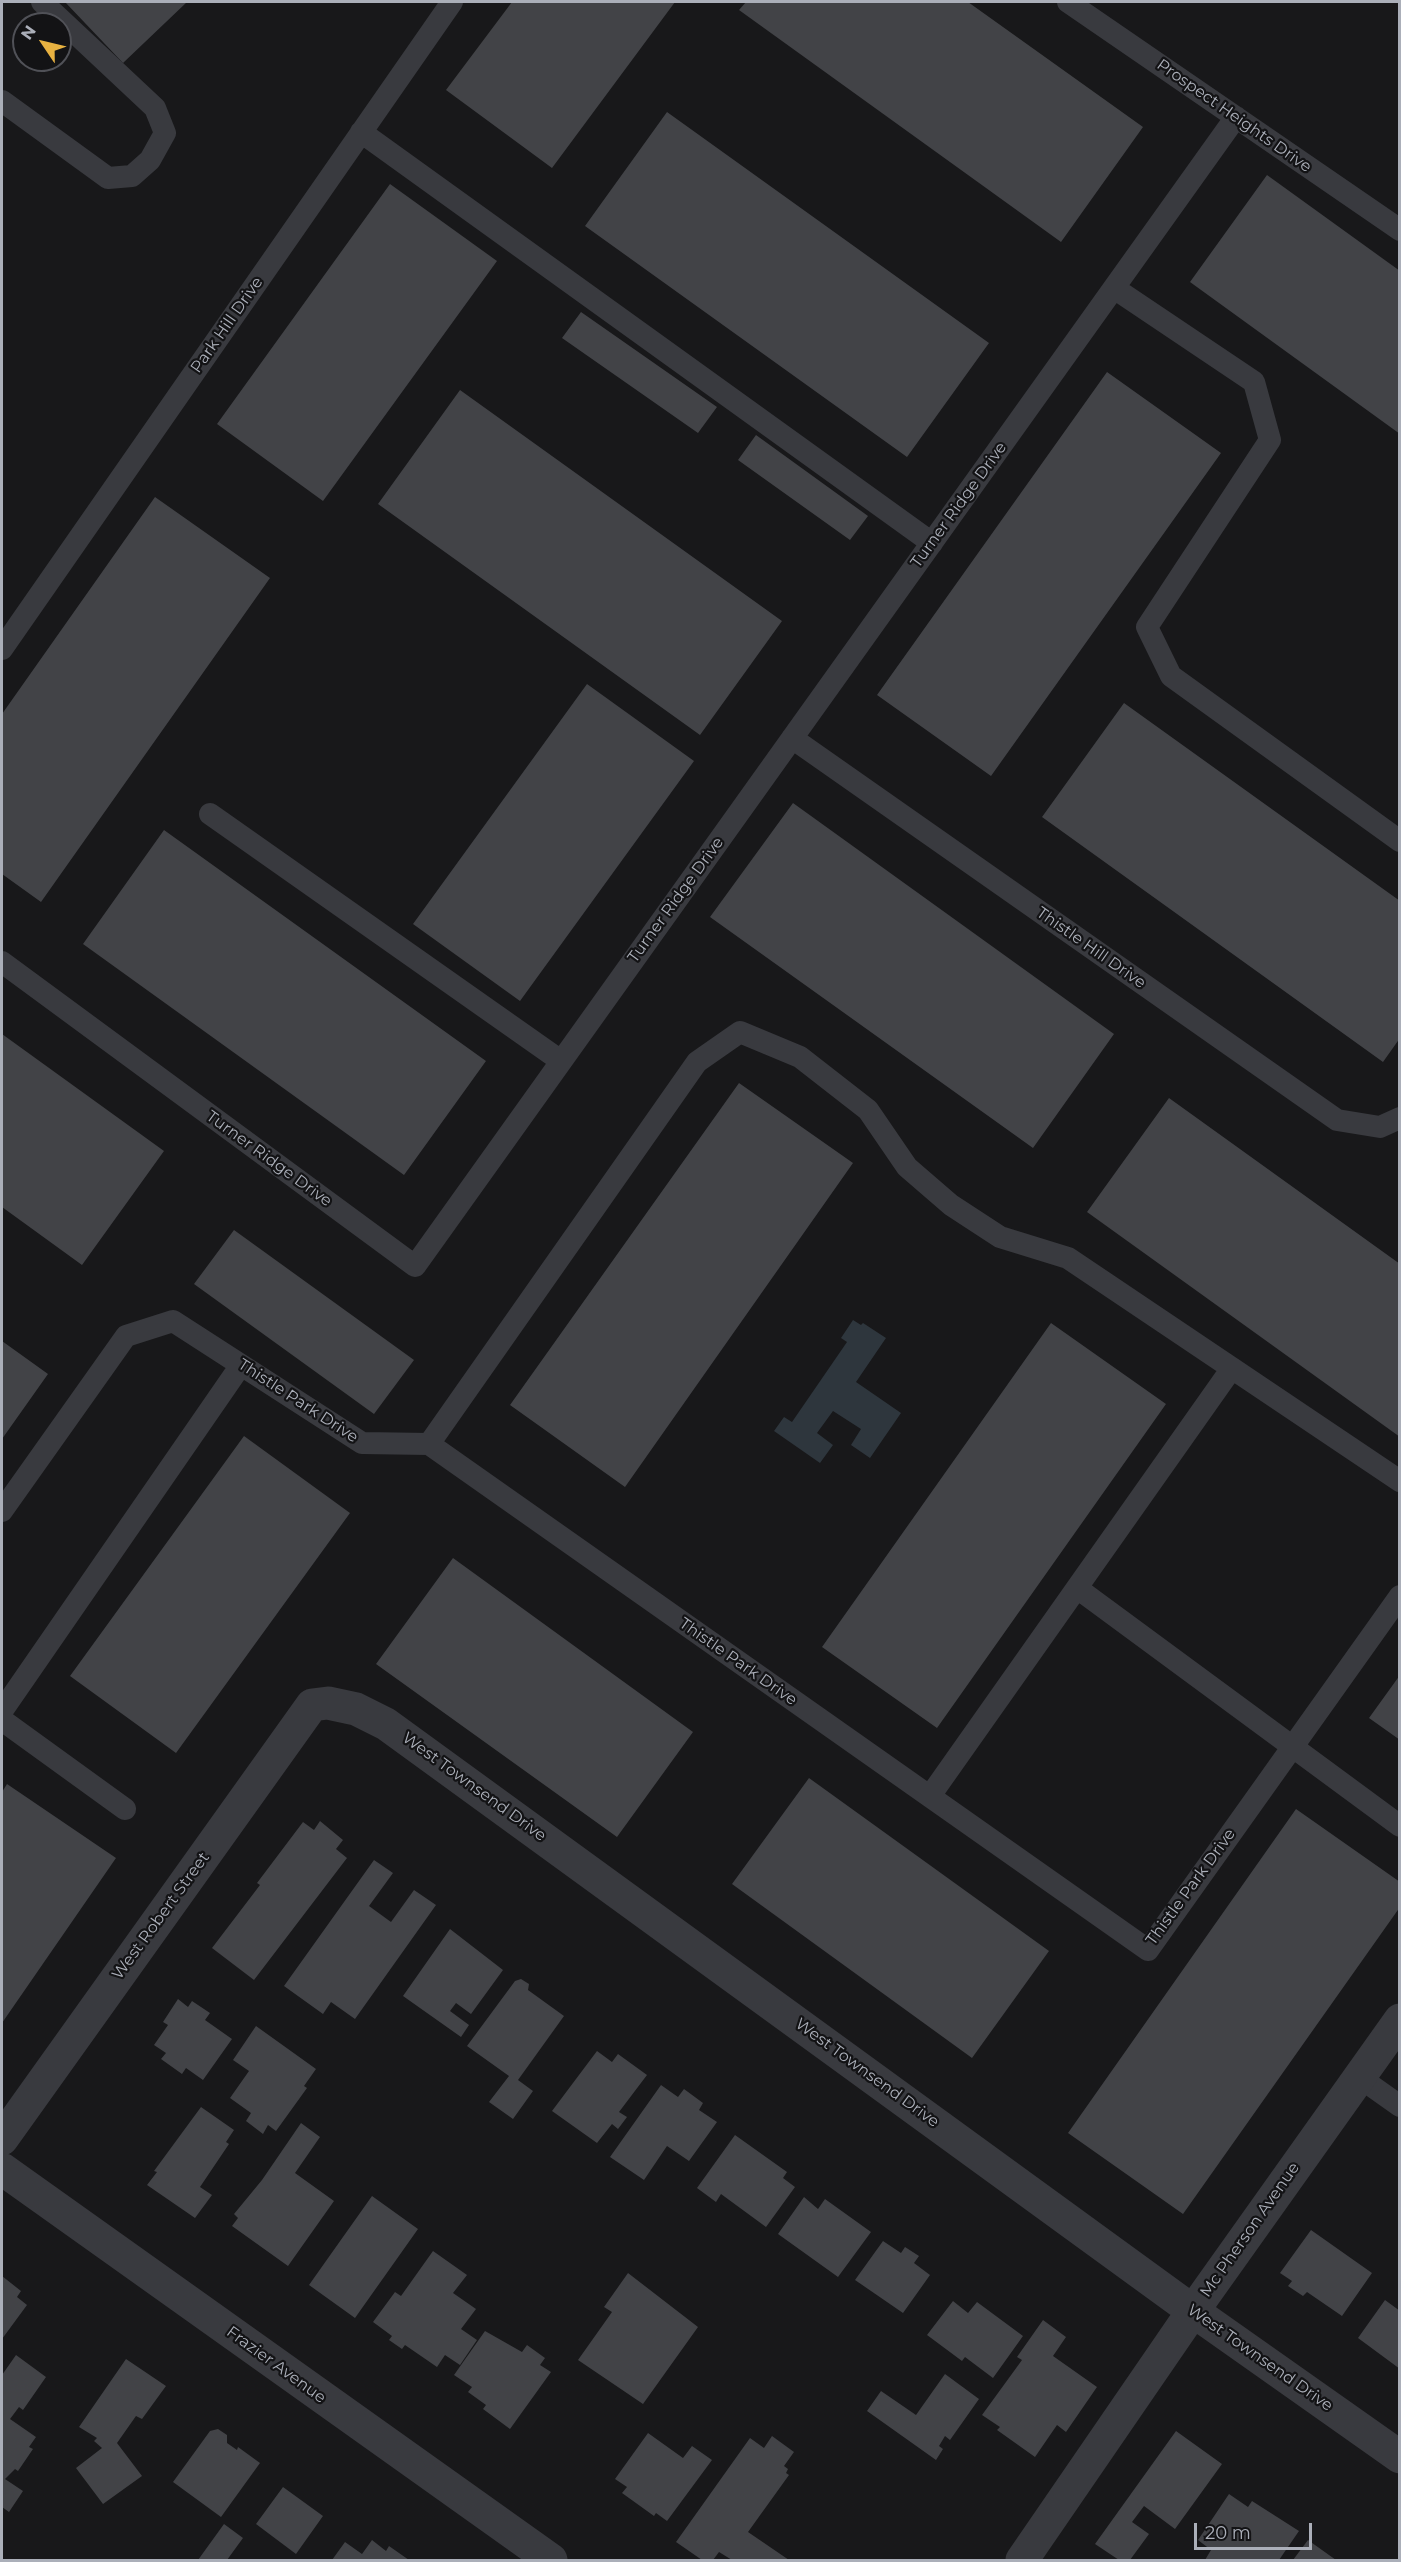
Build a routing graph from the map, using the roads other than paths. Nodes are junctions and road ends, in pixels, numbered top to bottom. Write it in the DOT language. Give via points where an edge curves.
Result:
graph roads {
  1 [pos="42,2"];
  2 [pos="452,2"];
  3 [pos="1068,2"];
  4 [pos="2,101"];
  5 [pos="1236,117"];
  6 [pos="361,132"];
  7 [pos="1400,230"];
  8 [pos="1114,288"];
  9 [pos="932,543"];
  10 [pos="2,649"];
  11 [pos="792,738"];
  12 [pos="210,814"];
  13 [pos="1400,841"];
  14 [pos="2,962"];
  15 [pos="561,1061"];
  16 [pos="1398,1120"];
  17 [pos="241,1365"];
  18 [pos="1232,1368"];
  19 [pos="429,1444"];
  20 [pos="1400,1481"];
  21 [pos="2,1511"];
  22 [pos="1077,1588"];
  23 [pos="1400,1596"];
  24 [pos="328,1703"];
  25 [pos="2,1711"];
  26 [pos="2,1720"];
  27 [pos="1293,1747"];
  28 [pos="930,1796"];
  29 [pos="125,1809"];
  30 [pos="1400,1826"];
  31 [pos="1400,2020"];
  32 [pos="1359,2077"];
  33 [pos="1400,2106"];
  34 [pos="2,2139"];
  35 [pos="2,2169"];
  36 [pos="1193,2311"];
  37 [pos="1400,2457"];
  38 [pos="551,2560"];
  39 [pos="1022,2560"];
  1 -- 4 [label="lane" via="155,108 165,133 150,160 132,176 108,178"];
  2 -- 6 [label="lane, Park Hill Drive"];
  3 -- 5 [label="lane, Prospect Heights Drive"];
  5 -- 7 [label="lane, Prospect Heights Drive"];
  5 -- 8 [label="lane, Turner Ridge Drive"];
  6 -- 9 [label="lane"];
  6 -- 10 [label="lane, Park Hill Drive"];
  8 -- 9 [label="lane, Turner Ridge Drive"];
  8 -- 13 [label="lane" via="1254,382 1270,440 1147,627 1171,676"];
  9 -- 11 [label="lane, Turner Ridge Drive"];
  11 -- 15 [label="lane, Turner Ridge Drive"];
  11 -- 16 [label="lane, Thistle Hill Drive" via="1337,1120 1380,1126"];
  12 -- 15 [label="lane"];
  14 -- 15 [label="lane, Turner Ridge Drive" via="415,1266"];
  17 -- 19 [label="lane, Thistle Park Drive" via="362,1443"];
  17 -- 21 [label="lane, Thistle Park Drive" via="173,1321 126,1336"];
  17 -- 25 [label="lane"];
  18 -- 19 [label="lane" via="1068,1258 1000,1237 951,1205 908,1167 868,1110 800,1057 740,1032 697,1062"];
  18 -- 20 [label="lane"];
  18 -- 22 [label="lane"];
  19 -- 28 [label="lane, Thistle Park Drive"];
  22 -- 27 [label="lane"];
  22 -- 28 [label="lane"];
  23 -- 27 [label="lane, Thistle Park Drive"];
  24 -- 34 [label="street, West Robert Street" via="312,1705"];
  24 -- 36 [label="street, West Townsend Drive" via="356,1709 386,1724"];
  26 -- 29 [label="lane"];
  27 -- 28 [label="lane, Thistle Park Drive" via="1148,1950"];
  27 -- 30 [label="lane"];
  31 -- 32 [label="street, Mc Pherson Avenue"];
  32 -- 33 [label="lane"];
  32 -- 36 [label="street, Mc Pherson Avenue"];
  35 -- 38 [label="street, Frazier Avenue"];
  36 -- 37 [label="street, West Townsend Drive"];
  36 -- 39 [label="street, Mc Pherson Avenue"];
}
